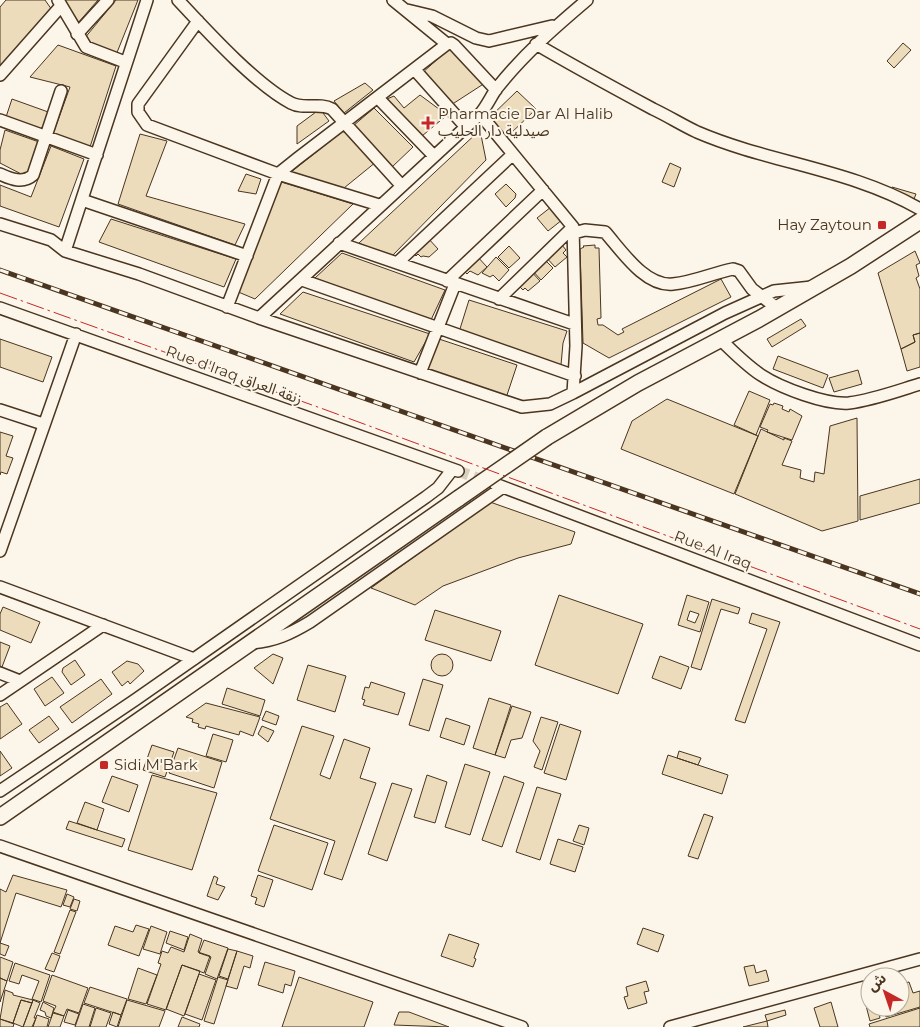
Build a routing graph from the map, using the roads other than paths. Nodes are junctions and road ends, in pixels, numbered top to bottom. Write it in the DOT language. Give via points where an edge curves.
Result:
graph roads {
  1 [pos="108,0"];
  2 [pos="147,0"];
  3 [pos="178,0"];
  4 [pos="394,0"];
  5 [pos="587,0"];
  6 [pos="59,3"];
  7 [pos="407,10"];
  8 [pos="198,22"];
  9 [pos="554,26"];
  10 [pos="77,34"];
  11 [pos="447,44"];
  12 [pos="536,44"];
  13 [pos="125,62"];
  14 [pos="415,70"];
  15 [pos="0,75"];
  16 [pos="496,90"];
  17 [pos="61,91"];
  18 [pos="378,98"];
  19 [pos="480,114"];
  20 [pos="1,123"];
  21 [pos="344,123"];
  22 [pos="465,126"];
  23 [pos="46,136"];
  24 [pos="97,154"];
  25 [pos="433,154"];
  26 [pos="512,155"];
  27 [pos="0,174"];
  28 [pos="278,174"];
  29 [pos="401,185"];
  30 [pos="543,190"];
  31 [pos="82,200"];
  32 [pos="379,205"];
  33 [pos="920,210"];
  34 [pos="920,221"];
  35 [pos="0,224"];
  36 [pos="574,230"];
  37 [pos="339,243"];
  38 [pos="65,251"];
  39 [pos="247,256"];
  40 [pos="397,263"];
  41 [pos="302,280"];
  42 [pos="451,283"];
  43 [pos="815,287"];
  44 [pos="761,297"];
  45 [pos="499,299"];
  46 [pos="227,307"];
  47 [pos="0,308"];
  48 [pos="777,308"];
  49 [pos="260,318"];
  50 [pos="574,324"];
  51 [pos="437,329"];
  52 [pos="76,334"];
  53 [pos="720,339"];
  54 [pos="420,373"];
  55 [pos="575,376"];
  56 [pos="920,384"];
  57 [pos="573,392"];
  58 [pos="0,410"];
  59 [pos="43,424"];
  60 [pos="0,551"];
  61 [pos="0,588"];
  62 [pos="103,626"];
  63 [pos="251,643"];
  64 [pos="920,645"];
  65 [pos="194,659"];
  66 [pos="0,673"];
  67 [pos="20,681"];
  68 [pos="0,695"];
  69 [pos="0,791"];
  70 [pos="0,817"];
  71 [pos="0,846"];
  72 [pos="920,959"];
  73 [pos="522,1027"];
  74 [pos="670,1027"];
  1 -- 10 [label="street"];
  2 -- 13 [label="street"];
  3 -- 8 [label="street"];
  4 -- 7 [label="street"];
  5 -- 9 [label="street"];
  6 -- 10 [label="street"];
  6 -- 15 [label="street"];
  7 -- 9 [label="street" via="432,16 476,38 490,41"];
  7 -- 11 [label="street"];
  8 -- 21 [label="street" via="251,72 290,102 298,106 327,106"];
  8 -- 28 [label="street" via="138,104 138,112 153,129"];
  9 -- 12 [label="street"];
  10 -- 13 [label="street" via="86,47"];
  11 -- 14 [label="street"];
  11 -- 16 [label="street" via="454,45"];
  12 -- 16 [label="street"];
  12 -- 33 [label="street" via="584,73 696,131 860,183 900,198"];
  13 -- 24 [label="street"];
  14 -- 18 [label="street"];
  14 -- 22 [label="street"];
  16 -- 19 [label="street"];
  17 -- 23 [label="street"];
  18 -- 21 [label="street"];
  18 -- 25 [label="street"];
  19 -- 22 [label="street"];
  19 -- 26 [label="street"];
  20 -- 23 [label="street"];
  21 -- 28 [label="street"];
  21 -- 29 [label="street"];
  22 -- 25 [label="street"];
  23 -- 24 [label="street"];
  23 -- 27 [label="street" via="29,179 18,180"];
  24 -- 31 [label="street"];
  25 -- 29 [label="street"];
  26 -- 30 [label="street"];
  26 -- 40 [label="street"];
  28 -- 32 [label="street"];
  28 -- 39 [label="street"];
  29 -- 32 [label="street"];
  30 -- 36 [label="street"];
  30 -- 42 [label="street"];
  31 -- 38 [label="street"];
  31 -- 39 [label="street"];
  32 -- 37 [label="street"];
  34 -- 43 [label="main road"];
  35 -- 38 [label="street" via="51,240"];
  36 -- 44 [label="street" via="605,232 642,272 663,284 736,270"];
  36 -- 45 [label="street"];
  36 -- 50 [label="street"];
  37 -- 40 [label="street"];
  37 -- 41 [label="street"];
  38 -- 46 [label="street"];
  39 -- 46 [label="street"];
  40 -- 42 [label="street"];
  41 -- 49 [label="street"];
  41 -- 51 [label="street"];
  42 -- 45 [label="street"];
  42 -- 51 [label="street"];
  43 -- 44 [label="street" via="785,288"];
  43 -- 48 [label="main road"];
  44 -- 48 [label="street"];
  44 -- 57 [label="street"];
  45 -- 50 [label="street"];
  46 -- 49 [label="street"];
  47 -- 52 [label="street, Rue d'Iraq زنقة العراق"];
  48 -- 53 [label="main road"];
  49 -- 54 [label="street"];
  50 -- 55 [label="street"];
  51 -- 54 [label="street"];
  51 -- 55 [label="street"];
  52 -- 59 [label="street"];
  52 -- 65 [label="street, Rue d'Iraq زنقة العراق" via="455,471 438,488"];
  53 -- 56 [label="street" via="762,376 829,401 847,403 864,400"];
  53 -- 63 [label="main road, bridge" via="546,437"];
  54 -- 57 [label="street" via="522,407 550,404"];
  55 -- 57 [label="street"];
  58 -- 59 [label="street"];
  59 -- 60 [label="street"];
  61 -- 62 [label="street"];
  62 -- 65 [label="street"];
  62 -- 67 [label="street"];
  63 -- 64 [label="street, Rue Al Iraq" via="286,637 310,622 499,486"];
  63 -- 70 [label="main road"];
  65 -- 69 [label="street"];
  66 -- 67 [label="street"];
  67 -- 68 [label="street"];
  71 -- 73 [label="street"];
  72 -- 74 [label="street"];
}
